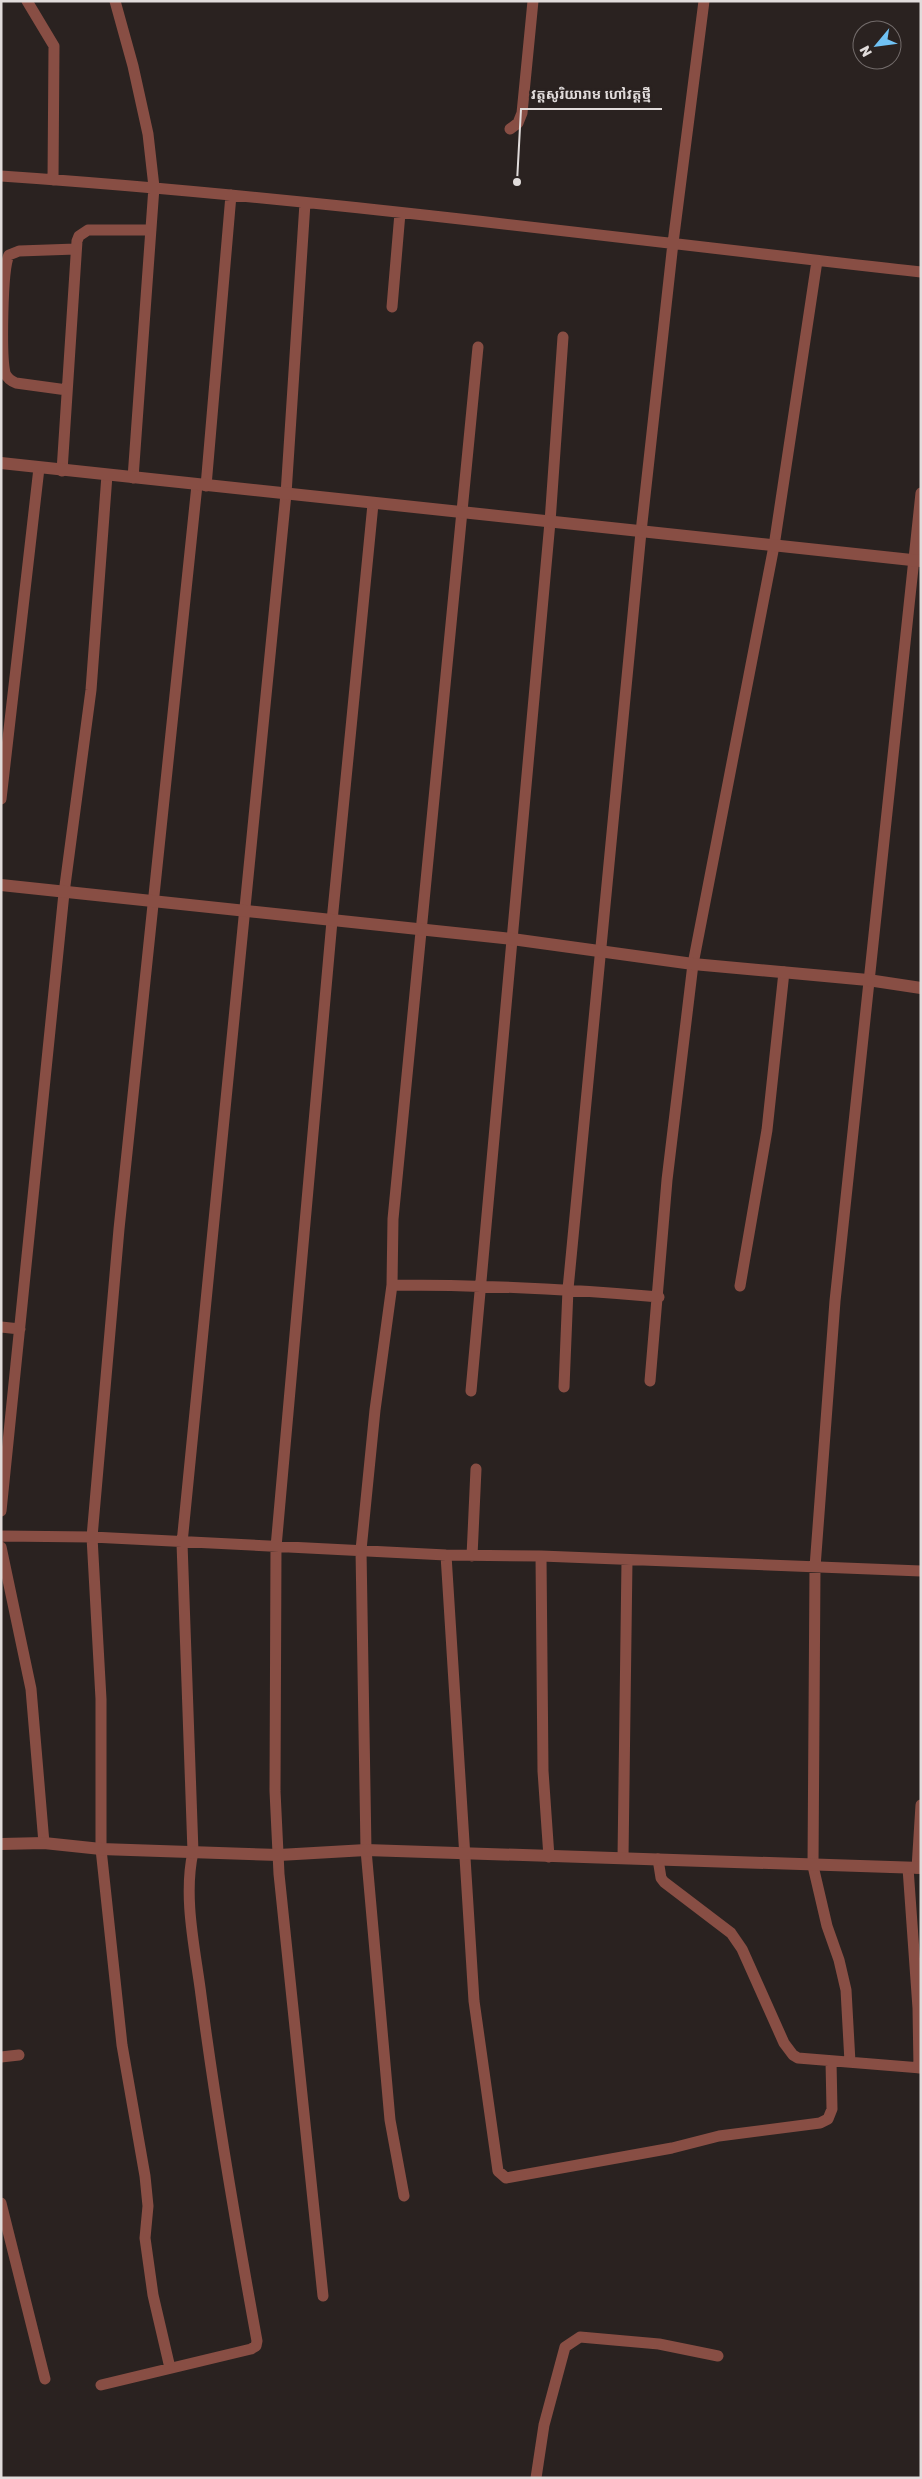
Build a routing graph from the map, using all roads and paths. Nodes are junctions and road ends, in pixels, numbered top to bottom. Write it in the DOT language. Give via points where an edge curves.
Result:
graph roads {
  1 [pos="26,1"];
  2 [pos="115,1"];
  3 [pos="533,1"];
  4 [pos="704,1"];
  5 [pos="510,129"];
  6 [pos="1,176"];
  7 [pos="53,180"];
  8 [pos="154,186"];
  9 [pos="231,195"];
  10 [pos="305,203"];
  11 [pos="400,213"];
  12 [pos="151,230"];
  13 [pos="673,243"];
  14 [pos="76,249"];
  15 [pos="817,261"];
  16 [pos="921,272"];
  17 [pos="392,307"];
  18 [pos="563,337"];
  19 [pos="478,347"];
  20 [pos="67,390"];
  21 [pos="1,464"];
  22 [pos="39,468"];
  23 [pos="62,471"];
  24 [pos="107,475"];
  25 [pos="133,478"];
  26 [pos="202,485"];
  27 [pos="921,493"];
  28 [pos="286,494"];
  29 [pos="373,504"];
  30 [pos="461,513"];
  31 [pos="550,522"];
  32 [pos="641,532"];
  33 [pos="774,546"];
  34 [pos="917,561"];
  35 [pos="1,799"];
  36 [pos="1,885"];
  37 [pos="64,892"];
  38 [pos="152,902"];
  39 [pos="244,912"];
  40 [pos="332,921"];
  41 [pos="421,930"];
  42 [pos="512,939"];
  43 [pos="601,951"];
  44 [pos="693,964"];
  45 [pos="784,972"];
  46 [pos="868,980"];
  47 [pos="921,988"];
  48 [pos="392,1285"];
  49 [pos="480,1285"];
  50 [pos="740,1286"];
  51 [pos="568,1288"];
  52 [pos="658,1297"];
  53 [pos="1,1328"];
  54 [pos="20,1329"];
  55 [pos="650,1381"];
  56 [pos="564,1388"];
  57 [pos="470,1390"];
  58 [pos="476,1469"];
  59 [pos="1,1512"];
  60 [pos="1,1536"];
  61 [pos="92,1538"];
  62 [pos="182,1543"];
  63 [pos="1,1547"];
  64 [pos="276,1547"];
  65 [pos="361,1550"];
  66 [pos="446,1555"];
  67 [pos="472,1556"];
  68 [pos="541,1556"];
  69 [pos="627,1560"];
  70 [pos="815,1566"];
  71 [pos="921,1571"];
  72 [pos="921,1805"];
  73 [pos="44,1843"];
  74 [pos="1,1844"];
  75 [pos="101,1849"];
  76 [pos="366,1850"];
  77 [pos="193,1852"];
  78 [pos="464,1854"];
  79 [pos="279,1855"];
  80 [pos="549,1858"];
  81 [pos="623,1858"];
  82 [pos="658,1859"];
  83 [pos="813,1866"];
  84 [pos="915,1868"];
  85 [pos="19,2055"];
  86 [pos="1,2057"];
  87 [pos="831,2061"];
  88 [pos="850,2062"];
  89 [pos="920,2068"];
  90 [pos="404,2196"];
  91 [pos="1,2203"];
  92 [pos="322,2296"];
  93 [pos="718,2356"];
  94 [pos="170,2368"];
  95 [pos="45,2378"];
  96 [pos="101,2385"];
  97 [pos="536,2478"];
  1 -- 7 [label="street" via="54,46"];
  2 -- 8 [label="street" via="148,134"];
  3 -- 5 [label="street" via="522,112 518,123"];
  4 -- 13 [label="street"];
  6 -- 7 [label="street"];
  7 -- 8 [label="street"];
  8 -- 9 [label="street"];
  8 -- 12 [label="street"];
  9 -- 10 [label="street"];
  9 -- 26 [label="street"];
  10 -- 11 [label="street"];
  10 -- 28 [label="street"];
  11 -- 13 [label="street"];
  11 -- 17 [label="street"];
  12 -- 14 [label="street" via="88,230 79,236"];
  12 -- 25 [label="street"];
  13 -- 15 [label="street"];
  13 -- 32 [label="street"];
  14 -- 20 [label="street"];
  14 -- 20 [label="street" via="12,253 7,258 4,301 7,376 16,383"];
  15 -- 16 [label="street"];
  15 -- 33 [label="street"];
  18 -- 31 [label="street"];
  19 -- 30 [label="street"];
  20 -- 23 [label="street"];
  21 -- 22 [label="street"];
  22 -- 23 [label="street"];
  22 -- 35 [label="street"];
  23 -- 24 [label="street"];
  24 -- 25 [label="street"];
  24 -- 37 [label="street" via="91,690"];
  25 -- 26 [label="street"];
  26 -- 28 [label="street"];
  26 -- 38 [label="street"];
  27 -- 34 [label="street"];
  28 -- 29 [label="street"];
  28 -- 39 [label="street"];
  29 -- 30 [label="street"];
  29 -- 40 [label="street"];
  30 -- 31 [label="street"];
  30 -- 41 [label="street"];
  31 -- 32 [label="street"];
  31 -- 42 [label="street"];
  32 -- 33 [label="street"];
  32 -- 43 [label="street"];
  33 -- 34 [label="street"];
  33 -- 44 [label="street"];
  34 -- 46 [label="street"];
  36 -- 37 [label="street"];
  37 -- 38 [label="street"];
  37 -- 54 [label="street"];
  38 -- 39 [label="street"];
  38 -- 61 [label="street" via="118,1229"];
  39 -- 40 [label="street"];
  39 -- 62 [label="street"];
  40 -- 41 [label="street"];
  40 -- 64 [label="street"];
  41 -- 42 [label="street"];
  41 -- 48 [label="street" via="392,1219"];
  42 -- 43 [label="street"];
  42 -- 49 [label="street"];
  43 -- 44 [label="street"];
  43 -- 51 [label="street"];
  44 -- 45 [label="street"];
  44 -- 52 [label="street" via="667,1180"];
  45 -- 46 [label="street"];
  45 -- 50 [label="street" via="767,1130"];
  46 -- 47 [label="street"];
  46 -- 70 [label="street" via="835,1301"];
  48 -- 49 [label="street"];
  48 -- 65 [label="street"];
  49 -- 51 [label="street"];
  49 -- 57 [label="street"];
  51 -- 52 [label="street"];
  51 -- 56 [label="street"];
  52 -- 55 [label="street"];
  53 -- 54 [label="street"];
  54 -- 59 [label="street"];
  58 -- 67 [label="street"];
  60 -- 61 [label="street"];
  61 -- 62 [label="street"];
  61 -- 75 [label="street" via="101,1698"];
  62 -- 64 [label="street"];
  62 -- 77 [label="street"];
  63 -- 73 [label="street" via="31,1689"];
  64 -- 65 [label="street"];
  64 -- 79 [label="street" via="275,1791"];
  65 -- 66 [label="street"];
  65 -- 76 [label="street"];
  66 -- 67 [label="street"];
  66 -- 78 [label="street"];
  67 -- 68 [label="street"];
  68 -- 69 [label="street"];
  68 -- 80 [label="street" via="543,1770"];
  69 -- 70 [label="street"];
  69 -- 81 [label="street"];
  70 -- 71 [label="street"];
  70 -- 83 [label="street"];
  72 -- 84 [label="street"];
  73 -- 74 [label="street"];
  73 -- 75 [label="street"];
  75 -- 77 [label="street"];
  75 -- 94 [label="street" via="122,2045 145,2176 148,2206 144,2232 146,2248"];
  76 -- 78 [label="street"];
  76 -- 79 [label="street"];
  76 -- 90 [label="street" via="390,2120"];
  77 -- 79 [label="street"];
  77 -- 94 [label="street" via="188,1874 190,1904 207,2040 257,2341 251,2349"];
  78 -- 80 [label="street"];
  78 -- 87 [label="street" via="474,2000 498,2171 506,2178 672,2148 719,2136 820,2123 828,2120 832,2110"];
  79 -- 92 [label="street"];
  80 -- 81 [label="street"];
  81 -- 82 [label="street"];
  82 -- 83 [label="street"];
  82 -- 87 [label="street" via="664,1882 724,1928 742,1948 784,2043 793,2055"];
  83 -- 84 [label="street"];
  83 -- 88 [label="street" via="846,1990"];
  84 -- 89 [label="street"];
  85 -- 86 [label="street"];
  87 -- 88 [label="street"];
  88 -- 89 [label="street"];
  91 -- 95 [label="street"];
  93 -- 97 [label="street" via="659,2344 580,2337 572,2340 565,2347 544,2425"];
  94 -- 96 [label="street"];
}
